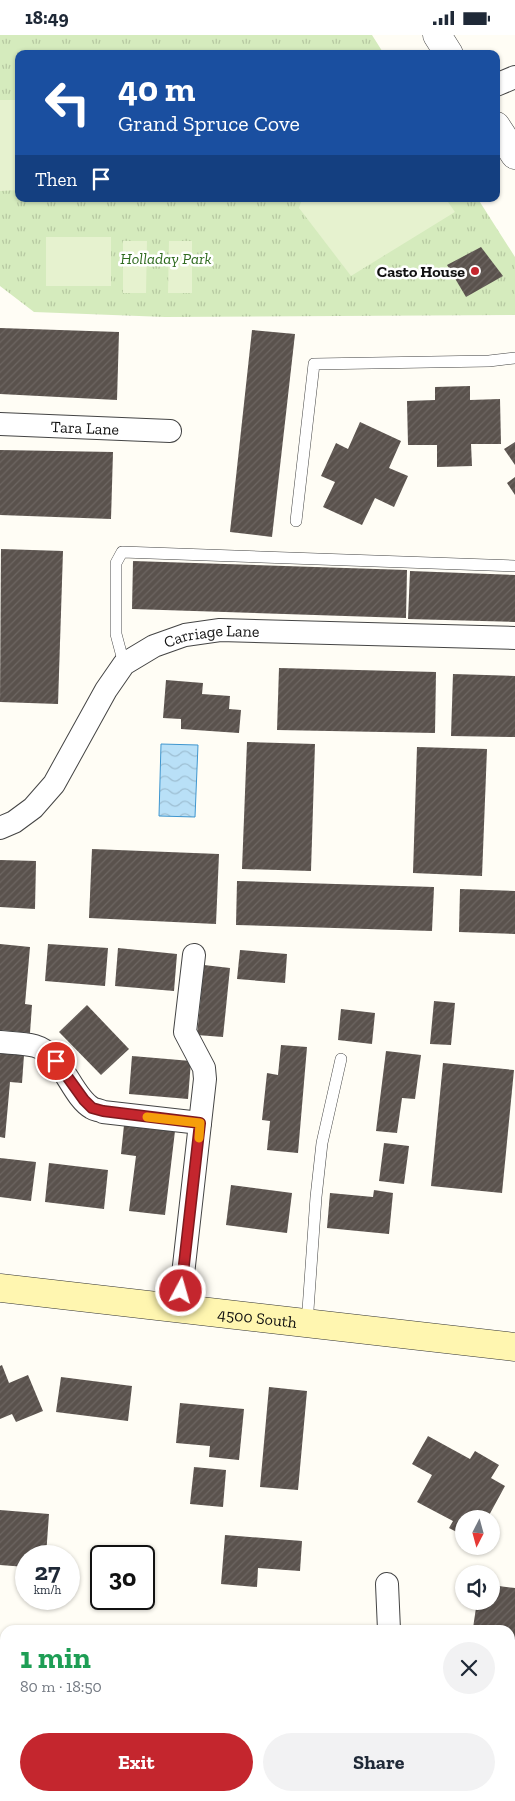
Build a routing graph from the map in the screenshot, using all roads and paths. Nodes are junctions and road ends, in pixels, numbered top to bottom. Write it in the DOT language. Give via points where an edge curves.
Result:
graph roads {
  1 [pos="515,77"];
  2 [pos="500,83"];
  3 [pos="500,132"];
  4 [pos="515,155"];
  5 [pos="515,358"];
  6 [pos="0,424"];
  7 [pos="170,431"];
  8 [pos="296,521"];
  9 [pos="515,566"];
  10 [pos="515,638"];
  11 [pos="124,664"];
  12 [pos="0,828"];
  13 [pos="194,955"];
  14 [pos="0,1042"];
  15 [pos="342,1059"];
  16 [pos="200,1123"];
  17 [pos="0,1289"];
  18 [pos="179,1310"];
  19 [pos="307,1324"];
  20 [pos="515,1347"];
  21 [pos="387,1584"];
  22 [pos="389,1625"];
  1 -- 2 [label="street"];
  3 -- 4 [label="street"];
  5 -- 8 [label="lane" via="314,364"];
  6 -- 7 [label="street, Tara Lane"];
  9 -- 11 [label="lane" via="122,552 116,563 116,634"];
  10 -- 11 [label="street, Carriage Lane" via="220,630 185,635 154,646"];
  11 -- 12 [label="street, Carriage Lane" via="106,690 54,785 33,808"];
  13 -- 16 [label="street" via="185,1032 204,1068"];
  14 -- 16 [label="street" via="35,1046 46,1051 92,1108"];
  15 -- 19 [label="lane" via="322,1143"];
  16 -- 18 [label="street"];
  17 -- 18 [label="main road, 4500 South"];
  18 -- 19 [label="main road, 4500 South"];
  19 -- 20 [label="main road, 4500 South"];
  21 -- 22 [label="street"];
}
